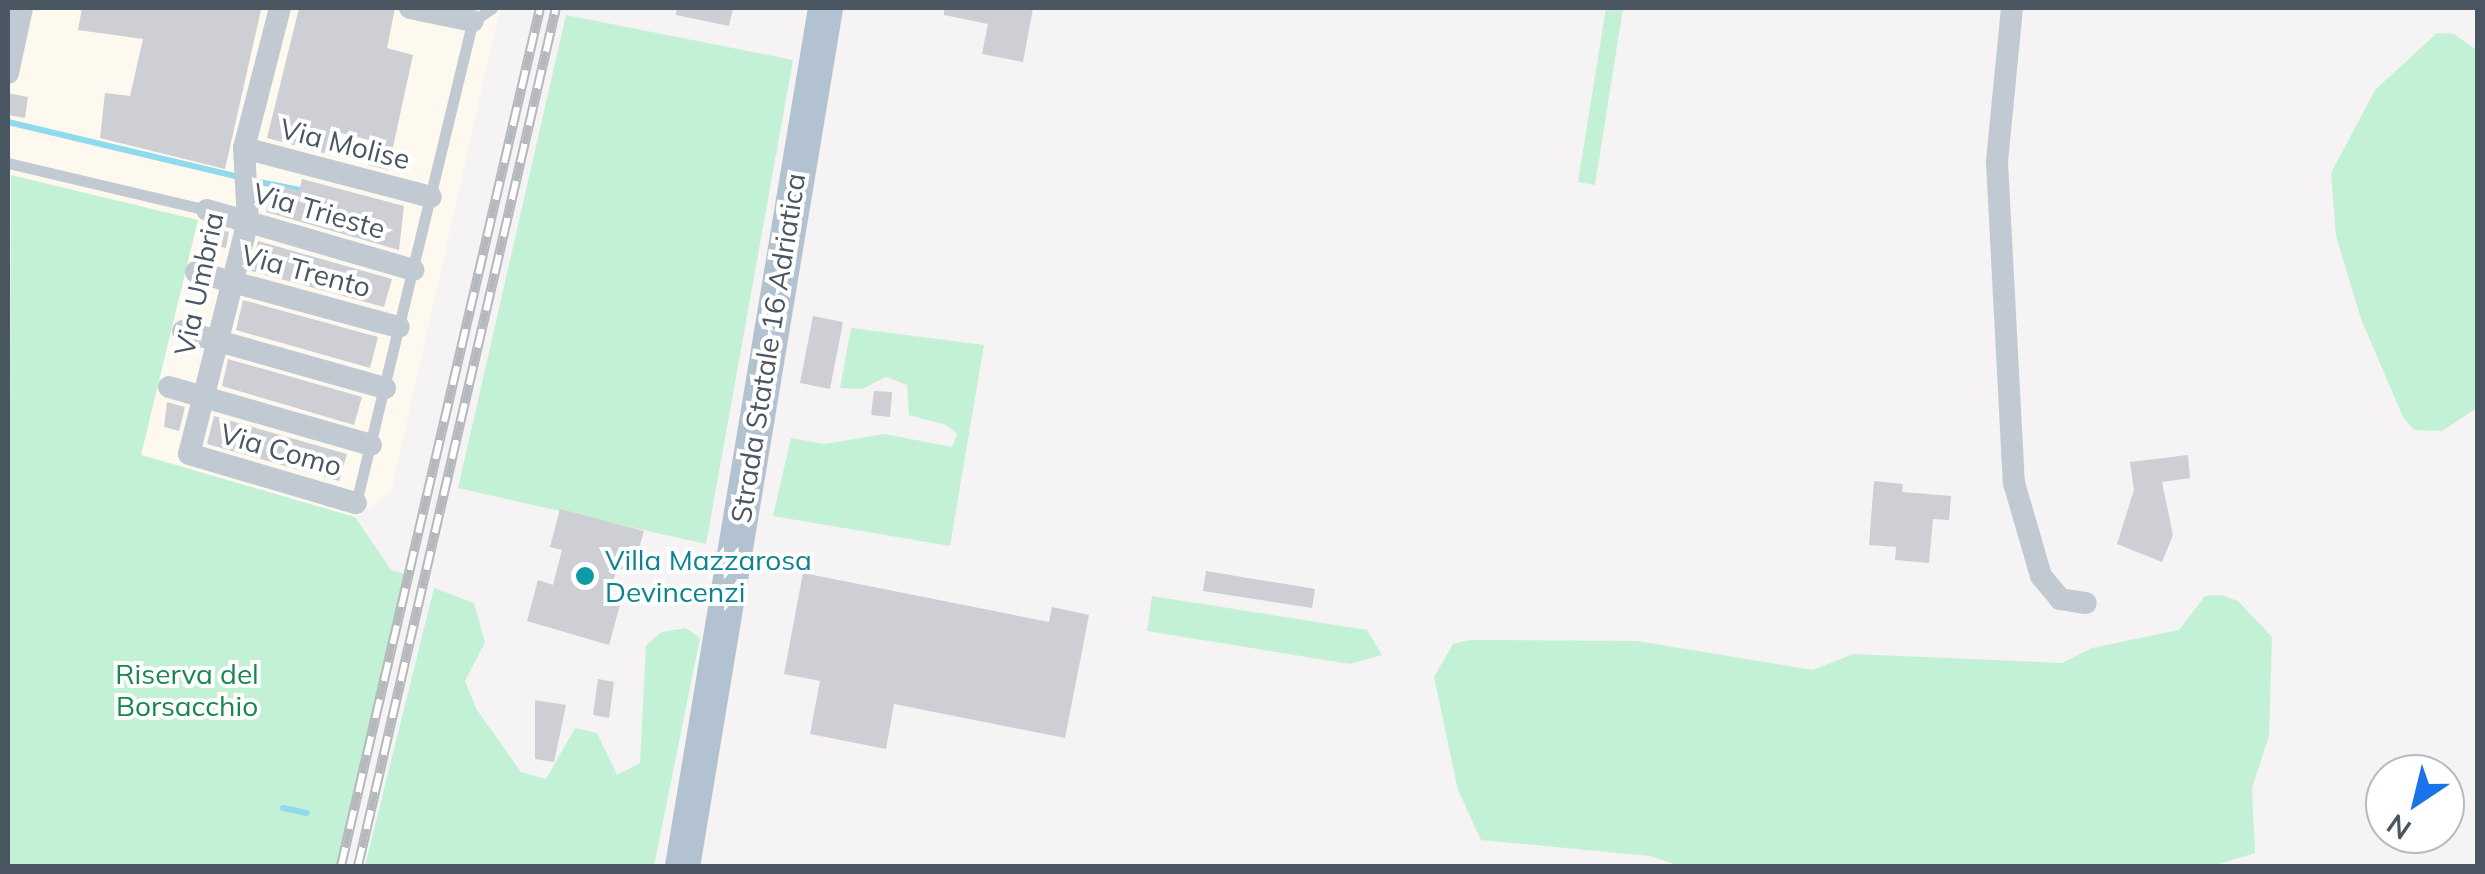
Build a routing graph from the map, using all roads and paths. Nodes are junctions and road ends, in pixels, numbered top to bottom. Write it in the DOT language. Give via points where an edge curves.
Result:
graph roads {
  1 [pos="22,8"];
  2 [pos="280,8"];
  3 [pos="410,8"];
  4 [pos="825,8"];
  5 [pos="2012,8"];
  6 [pos="482,14"];
  7 [pos="8,74"];
  8 [pos="244,148"];
  9 [pos="8,163"];
  10 [pos="431,197"];
  11 [pos="207,210"];
  12 [pos="248,222"];
  13 [pos="413,270"];
  14 [pos="196,272"];
  15 [pos="233,282"];
  16 [pos="400,328"];
  17 [pos="183,332"];
  18 [pos="220,341"];
  19 [pos="169,387"];
  20 [pos="385,388"];
  21 [pos="204,396"];
  22 [pos="371,444"];
  23 [pos="189,454"];
  24 [pos="356,503"];
  25 [pos="2086,603"];
  26 [pos="682,866"];
  1 -- 7 [label="street"];
  2 -- 8 [label="street, Via Umbria"];
  3 -- 6 [label="street"];
  4 -- 26 [label="main road, Strada Statale 16 Adriatica"];
  5 -- 25 [label="street" via="1997,162 2014,483 2040,576 2060,599"];
  6 -- 10 [label="lane"];
  8 -- 10 [label="street, Via Molise"];
  8 -- 12 [label="street, Via Umbria"];
  9 -- 11 [label="lane"];
  10 -- 13 [label="lane"];
  11 -- 12 [label="street, Via Trieste"];
  12 -- 13 [label="street, Via Trieste"];
  12 -- 15 [label="street, Via Umbria"];
  13 -- 16 [label="lane"];
  14 -- 15 [label="street, Via Trento"];
  15 -- 16 [label="street, Via Trento"];
  15 -- 18 [label="street, Via Umbria"];
  16 -- 20 [label="lane"];
  17 -- 18 [label="street"];
  18 -- 20 [label="street"];
  18 -- 21 [label="street, Via Umbria"];
  19 -- 21 [label="street"];
  20 -- 22 [label="lane"];
  21 -- 22 [label="street"];
  21 -- 23 [label="street, Via Umbria"];
  22 -- 24 [label="lane"];
  23 -- 24 [label="street, Via Como"];
}
